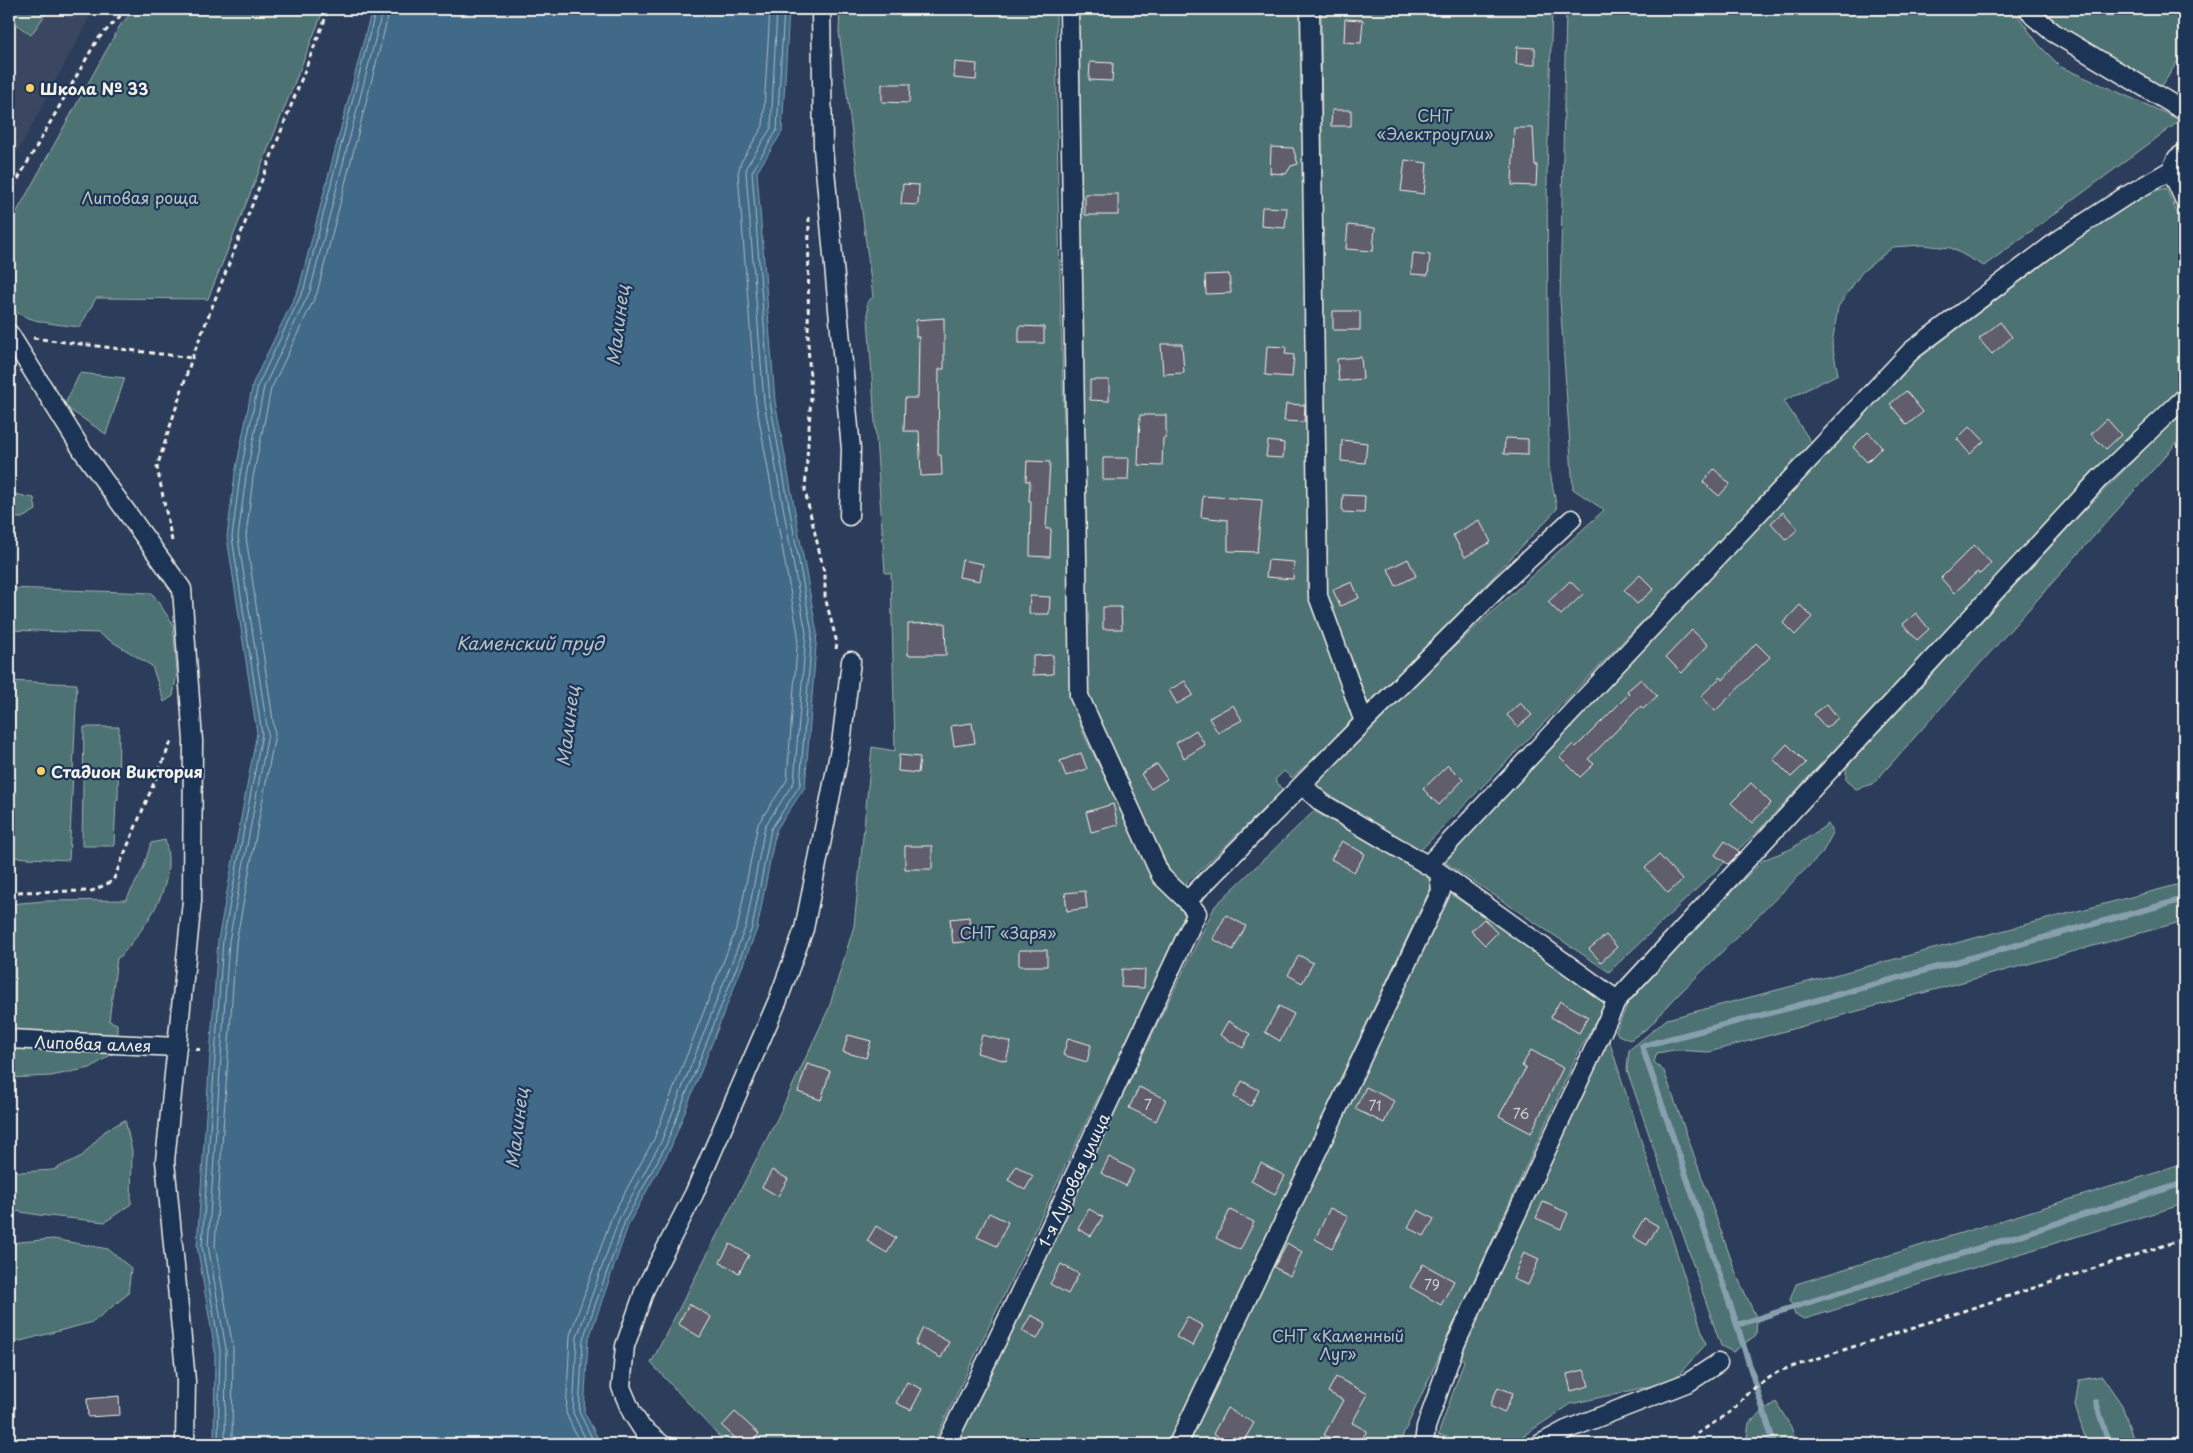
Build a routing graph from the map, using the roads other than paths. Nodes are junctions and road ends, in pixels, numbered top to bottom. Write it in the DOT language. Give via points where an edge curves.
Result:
graph roads {
  1 [pos="821,9"];
  2 [pos="1068,9"];
  3 [pos="1310,9"];
  4 [pos="2028,9"];
  5 [pos="2184,110"];
  6 [pos="2184,154"];
  7 [pos="2171,170"];
  8 [pos="2184,199"];
  9 [pos="10,334"];
  10 [pos="2184,398"];
  11 [pos="849,516"];
  12 [pos="1572,519"];
  13 [pos="843,657"];
  14 [pos="1364,722"];
  15 [pos="1302,784"];
  16 [pos="1433,869"];
  17 [pos="1192,907"];
  18 [pos="1617,1000"];
  19 [pos="9,1039"];
  20 [pos="177,1047"];
  21 [pos="1718,1363"];
  22 [pos="632,1413"];
  23 [pos="185,1444"];
  24 [pos="652,1444"];
  25 [pos="679,1444"];
  26 [pos="946,1444"];
  27 [pos="1178,1444"];
  28 [pos="1424,1444"];
  29 [pos="1540,1444"];
  1 -- 11 [label="street" via="823,148 851,449"];
  2 -- 17 [label="street" via="1079,696 1161,876"];
  3 -- 14 [label="street" via="1318,596"];
  4 -- 5 [label="street" via="2054,33"];
  6 -- 7 [label="street" via="2177,158"];
  7 -- 8 [label="street"];
  7 -- 16 [label="street" via="2060,239 1911,351"];
  9 -- 20 [label="street" via="82,450 182,588 193,741 192,900"];
  10 -- 18 [label="street" via="2100,478"];
  12 -- 14 [label="street, 1-я Луговая улица"];
  13 -- 22 [label="street" via="841,744 804,929 778,1000 694,1194 644,1288 625,1346 621,1387"];
  14 -- 15 [label="street, 1-я Луговая улица"];
  15 -- 16 [label="street" via="1322,804"];
  15 -- 17 [label="street, 1-я Луговая улица"];
  16 -- 18 [label="street"];
  16 -- 27 [label="street" via="1441,891"];
  17 -- 26 [label="street, 1-я Луговая улица" via="1006,1322"];
  18 -- 28 [label="street" via="1455,1346 1426,1428"];
  19 -- 20 [label="street, Липовая аллея"];
  20 -- 23 [label="street" via="165,1161 186,1380"];
  21 -- 29 [label="street" via="1689,1382 1566,1430"];
  22 -- 24 [label="street"];
  22 -- 25 [label="lane" via="666,1442"];
}
